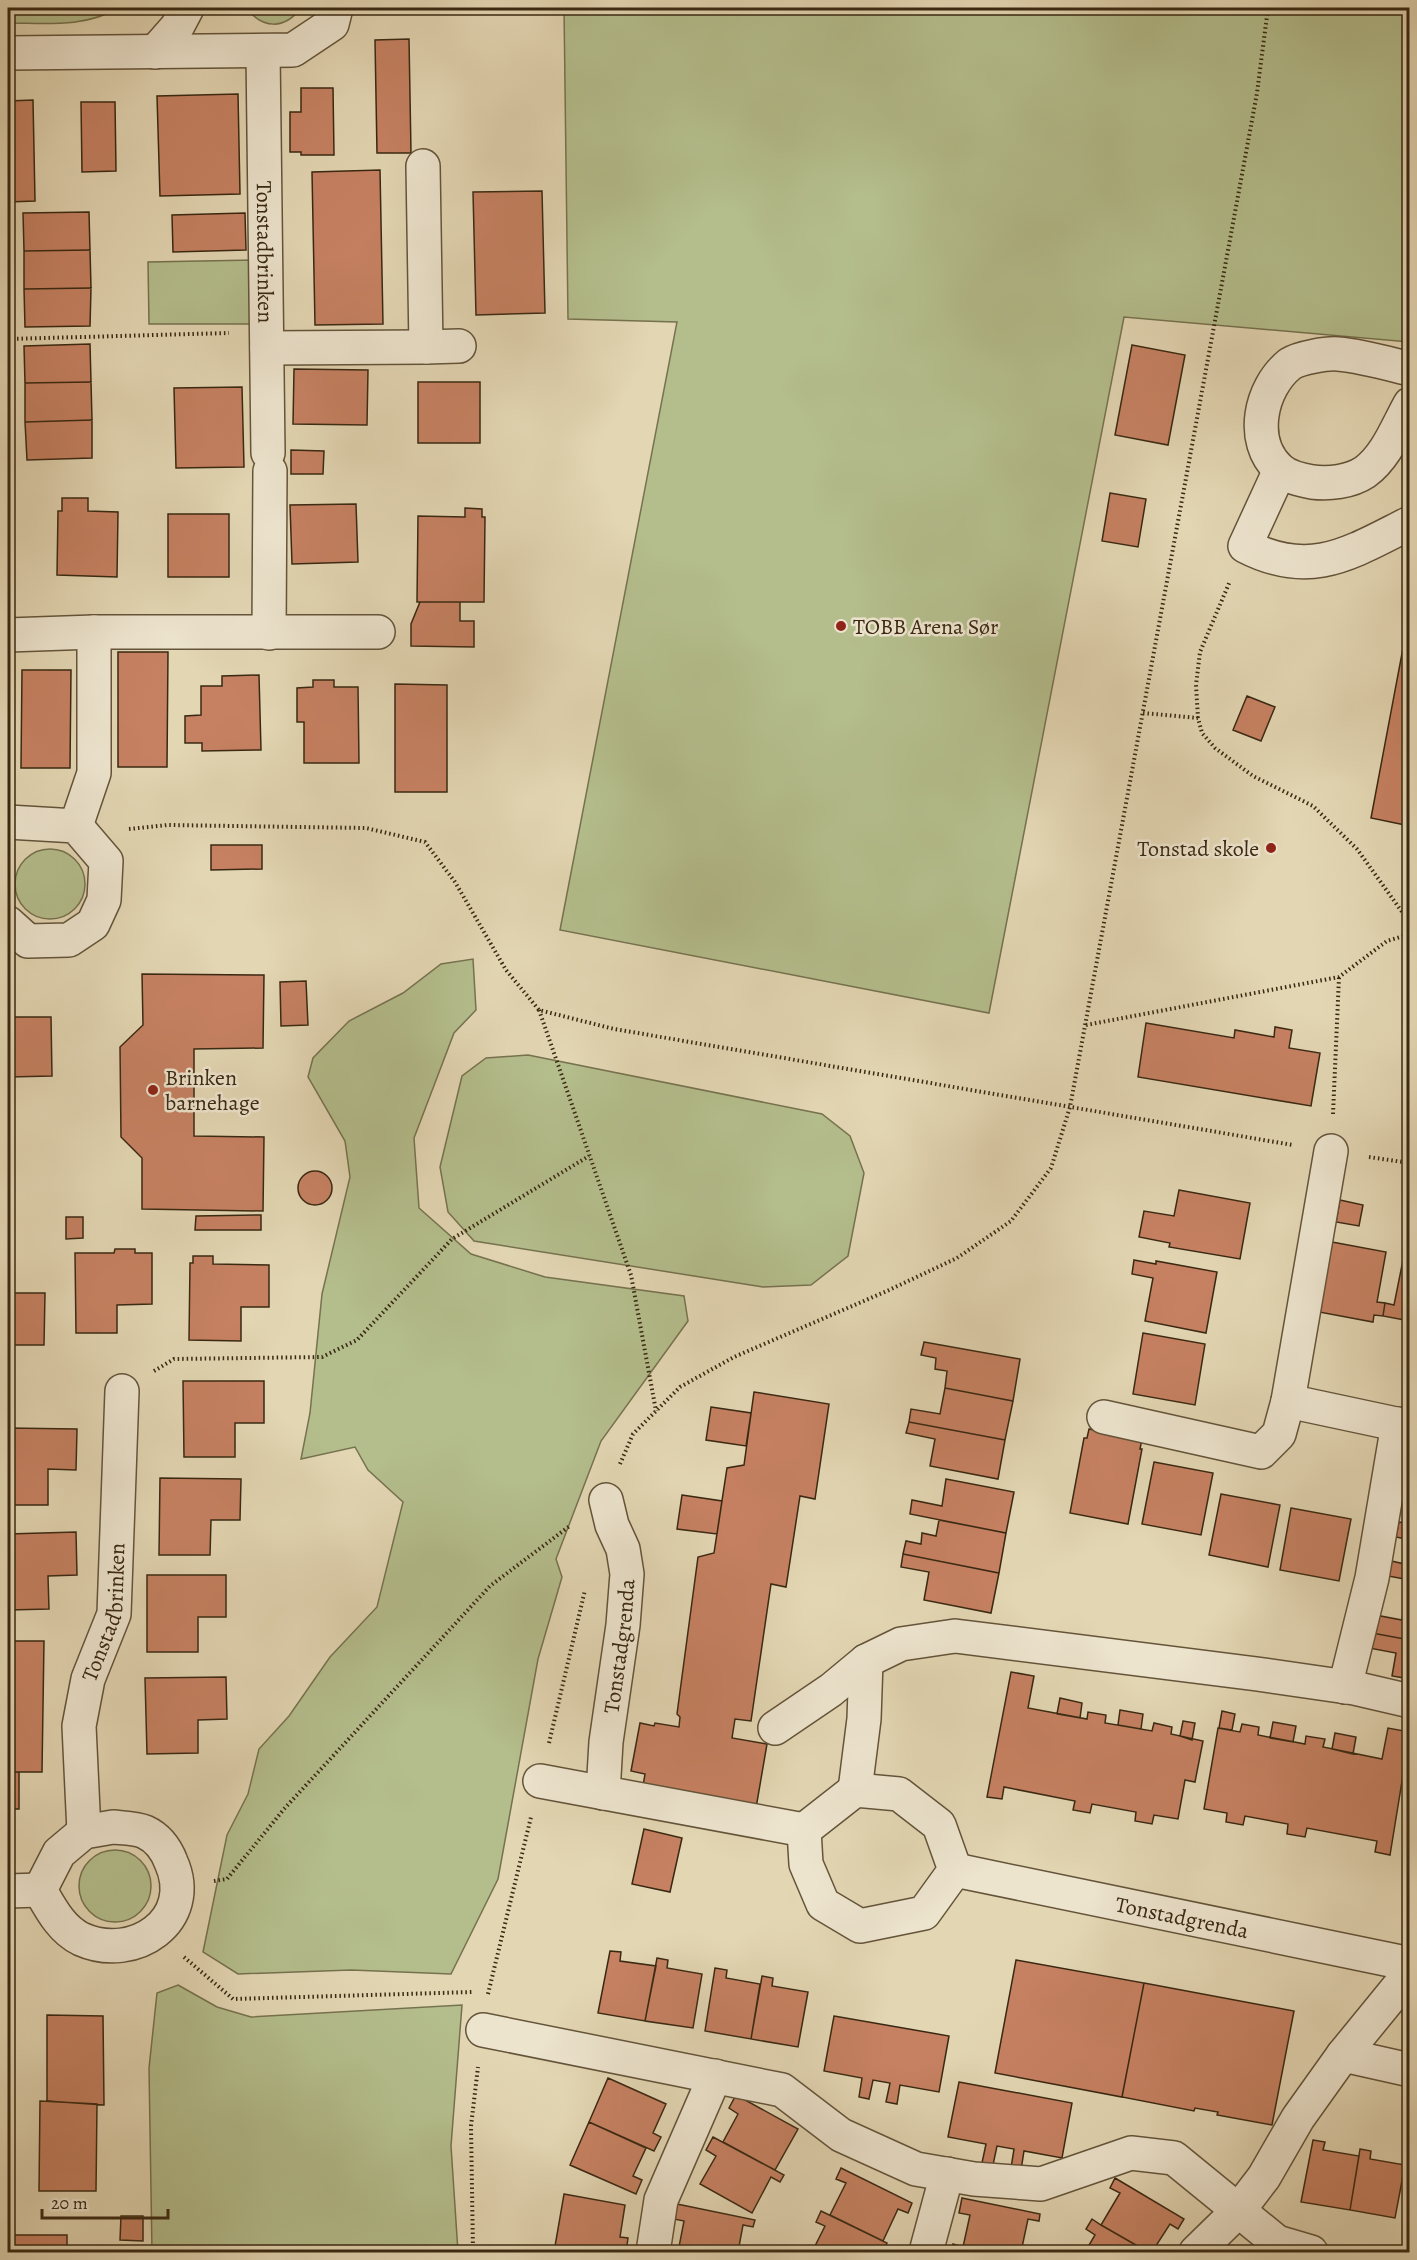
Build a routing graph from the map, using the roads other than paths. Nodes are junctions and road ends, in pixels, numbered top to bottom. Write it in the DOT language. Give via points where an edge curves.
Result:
graph roads {
  1 [pos="188,8"];
  2 [pos="336,8"];
  3 [pos="263,51"];
  4 [pos="155,52"];
  5 [pos="8,53"];
  6 [pos="423,166"];
  7 [pos="267,340"];
  8 [pos="426,346"];
  9 [pos="459,346"];
  10 [pos="1410,369"];
  11 [pos="1410,404"];
  12 [pos="1280,470"];
  13 [pos="1410,523"];
  14 [pos="94,632"];
  15 [pos="378,632"];
  16 [pos="269,633"];
  17 [pos="8,635"];
  18 [pos="8,822"];
  19 [pos="76,826"];
  20 [pos="8,923"];
  21 [pos="1331,1151"];
  22 [pos="122,1390"];
  23 [pos="1288,1401"];
  24 [pos="1104,1418"];
  25 [pos="1404,1426"];
  26 [pos="606,1500"];
  27 [pos="866,1661"];
  28 [pos="1345,1687"];
  29 [pos="1410,1701"];
  30 [pos="774,1728"];
  31 [pos="540,1781"];
  32 [pos="855,1790"];
  33 [pos="603,1793"];
  34 [pos="804,1830"];
  35 [pos="84,1832"];
  36 [pos="955,1870"];
  37 [pos="40,1890"];
  38 [pos="8,1891"];
  39 [pos="8,1909"];
  40 [pos="1410,1964"];
  41 [pos="1410,1974"];
  42 [pos="483,2030"];
  43 [pos="1343,2055"];
  44 [pos="1410,2070"];
  45 [pos="715,2076"];
  46 [pos="948,2174"];
  47 [pos="1238,2211"];
  48 [pos="653,2253"];
  49 [pos="926,2253"];
  50 [pos="1196,2253"];
  51 [pos="1311,2253"];
  1 -- 4 [label="street"];
  2 -- 3 [label="street" via="332,24 293,50"];
  3 -- 4 [label="street"];
  3 -- 7 [label="street, Tonstadbrinken"];
  4 -- 5 [label="street"];
  6 -- 8 [label="street"];
  7 -- 8 [label="street"];
  7 -- 16 [label="street, Tonstadbrinken"];
  8 -- 9 [label="street"];
  10 -- 12 [label="street" via="1337,354 1291,363 1271,385 1262,412 1267,455"];
  11 -- 12 [label="street" via="1383,454 1364,472 1348,480 1322,483 1298,479"];
  12 -- 13 [label="street" via="1245,546 1261,554 1284,561 1328,560"];
  14 -- 16 [label="street"];
  14 -- 17 [label="street"];
  14 -- 19 [label="street" via="94,773"];
  15 -- 16 [label="street"];
  18 -- 19 [label="street"];
  19 -- 20 [label="street" via="106,861 104,900 93,924 69,940 28,941"];
  21 -- 23 [label="street"];
  22 -- 35 [label="street, Tonstadbrinken" via="114,1614 88,1679 78,1726"];
  23 -- 24 [label="street" via="1279,1434 1262,1452"];
  23 -- 25 [label="street"];
  25 -- 28 [label="street"];
  26 -- 33 [label="street, Tonstadgrenda" via="627,1574"];
  27 -- 28 [label="street" via="901,1644 955,1636"];
  27 -- 30 [label="street"];
  27 -- 32 [label="street"];
  28 -- 29 [label="street"];
  31 -- 33 [label="street"];
  32 -- 34 [label="street"];
  32 -- 36 [label="street" via="898,1794 939,1826"];
  33 -- 34 [label="street"];
  34 -- 36 [label="street" via="806,1864 823,1904 860,1926 924,1913"];
  35 -- 37 [label="street" via="59,1853"];
  35 -- 37 [label="street" via="113,1827 144,1832 165,1846 176,1872 176,1902 161,1929 136,1944 106,1946 80,1938 57,1919"];
  36 -- 40 [label="street, Tonstadgrenda"];
  37 -- 38 [label="street"];
  38 -- 39 [label="street"];
  41 -- 43 [label="street"];
  42 -- 45 [label="street"];
  43 -- 44 [label="street"];
  43 -- 47 [label="street"];
  45 -- 46 [label="street" via="782,2090 841,2135 916,2169"];
  45 -- 48 [label="street" via="661,2200"];
  46 -- 47 [label="street" via="1041,2184 1131,2153 1174,2158"];
  46 -- 49 [label="street"];
  47 -- 50 [label="street"];
  47 -- 51 [label="street" via="1277,2242"];
}
